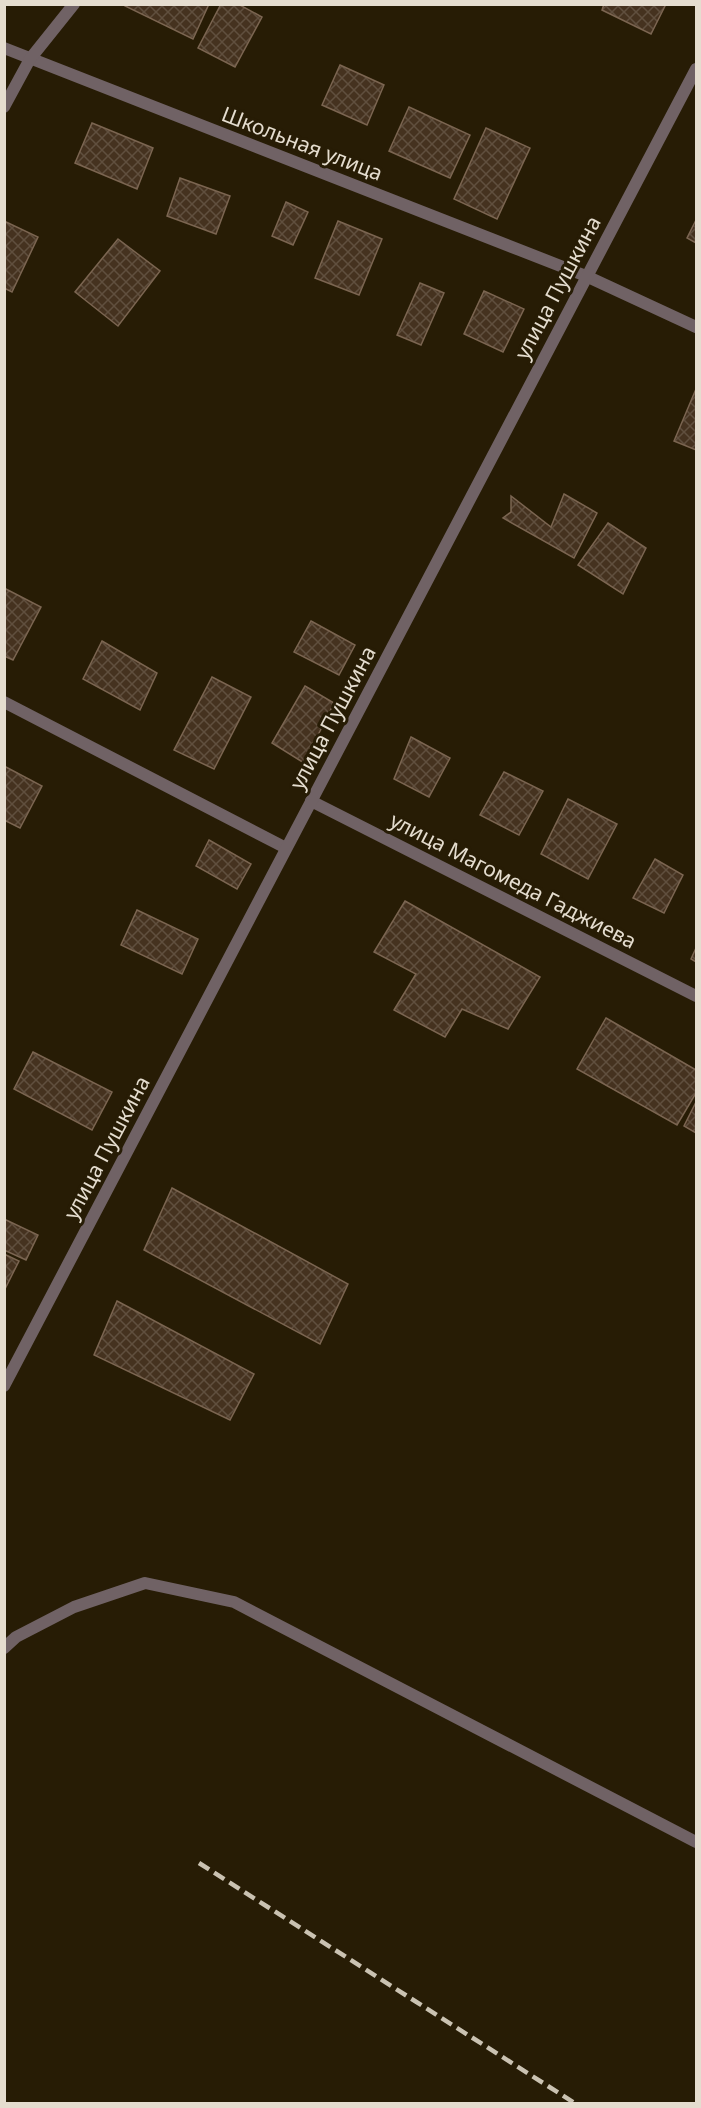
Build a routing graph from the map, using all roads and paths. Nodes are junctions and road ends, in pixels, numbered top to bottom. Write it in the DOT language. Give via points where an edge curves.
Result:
graph roads {
  1 [pos="74,4"];
  2 [pos="4,48"];
  3 [pos="30,59"];
  4 [pos="696,69"];
  5 [pos="4,107"];
  6 [pos="586,276"];
  7 [pos="696,327"];
  8 [pos="4,702"];
  9 [pos="311,801"];
  10 [pos="286,848"];
  11 [pos="696,996"];
  12 [pos="4,1386"];
  13 [pos="4,1648"];
  14 [pos="695,1837"];
  1 -- 3 [label="street"];
  2 -- 3 [label="street, Школьная улица"];
  3 -- 5 [label="street"];
  3 -- 6 [label="street, Школьная улица"];
  4 -- 6 [label="street, улица Пушкина"];
  6 -- 7 [label="street, Школьная улица"];
  6 -- 9 [label="street, улица Пушкина"];
  8 -- 10 [label="street"];
  9 -- 10 [label="street, улица Пушкина"];
  9 -- 11 [label="street, улица Магомеда Гаджиева"];
  10 -- 12 [label="street, улица Пушкина"];
  13 -- 14 [label="street" via="16,1637 74,1607 145,1583 234,1602"];
}
